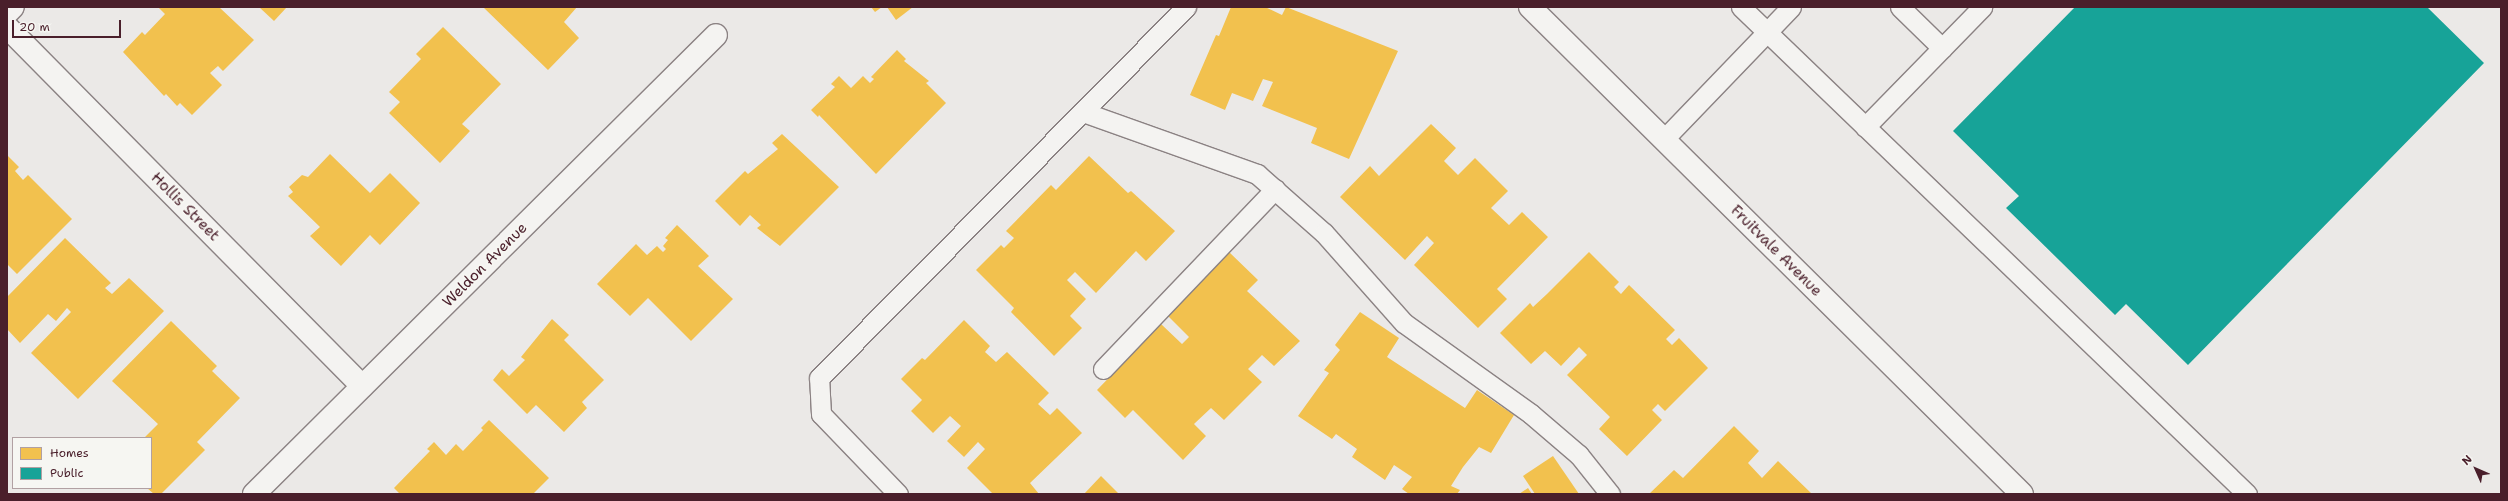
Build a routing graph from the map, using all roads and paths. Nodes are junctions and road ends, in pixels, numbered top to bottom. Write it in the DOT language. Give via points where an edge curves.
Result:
graph roads {
  1 [pos="13,7"];
  2 [pos="1186,7"];
  3 [pos="1530,7"];
  4 [pos="1741,7"];
  5 [pos="1791,7"];
  6 [pos="1900,7"];
  7 [pos="1982,7"];
  8 [pos="7,13"];
  9 [pos="7,27"];
  10 [pos="1767,32"];
  11 [pos="716,35"];
  12 [pos="1942,48"];
  13 [pos="1083,112"];
  14 [pos="1865,127"];
  15 [pos="1664,139"];
  16 [pos="1275,189"];
  17 [pos="1102,369"];
  18 [pos="362,386"];
  19 [pos="254,494"];
  20 [pos="898,494"];
  21 [pos="1610,494"];
  22 [pos="2022,494"];
  23 [pos="2247,494"];
  1 -- 8 [label="street"];
  2 -- 13 [label="lane"];
  3 -- 15 [label="street, Fruitvale Avenue"];
  4 -- 10 [label="lane"];
  5 -- 10 [label="lane"];
  6 -- 12 [label="lane"];
  7 -- 12 [label="lane"];
  9 -- 18 [label="street, Hollis Street"];
  10 -- 14 [label="lane"];
  10 -- 15 [label="lane"];
  11 -- 18 [label="street, Weldon Avenue"];
  12 -- 14 [label="lane"];
  13 -- 16 [label="lane" via="1258,174"];
  13 -- 20 [label="lane" via="819,378 821,414"];
  14 -- 23 [label="lane"];
  15 -- 22 [label="street, Fruitvale Avenue"];
  16 -- 17 [label="lane"];
  16 -- 21 [label="lane" via="1324,233 1404,323 1531,414 1579,455"];
  18 -- 19 [label="street, Weldon Avenue"];
}
